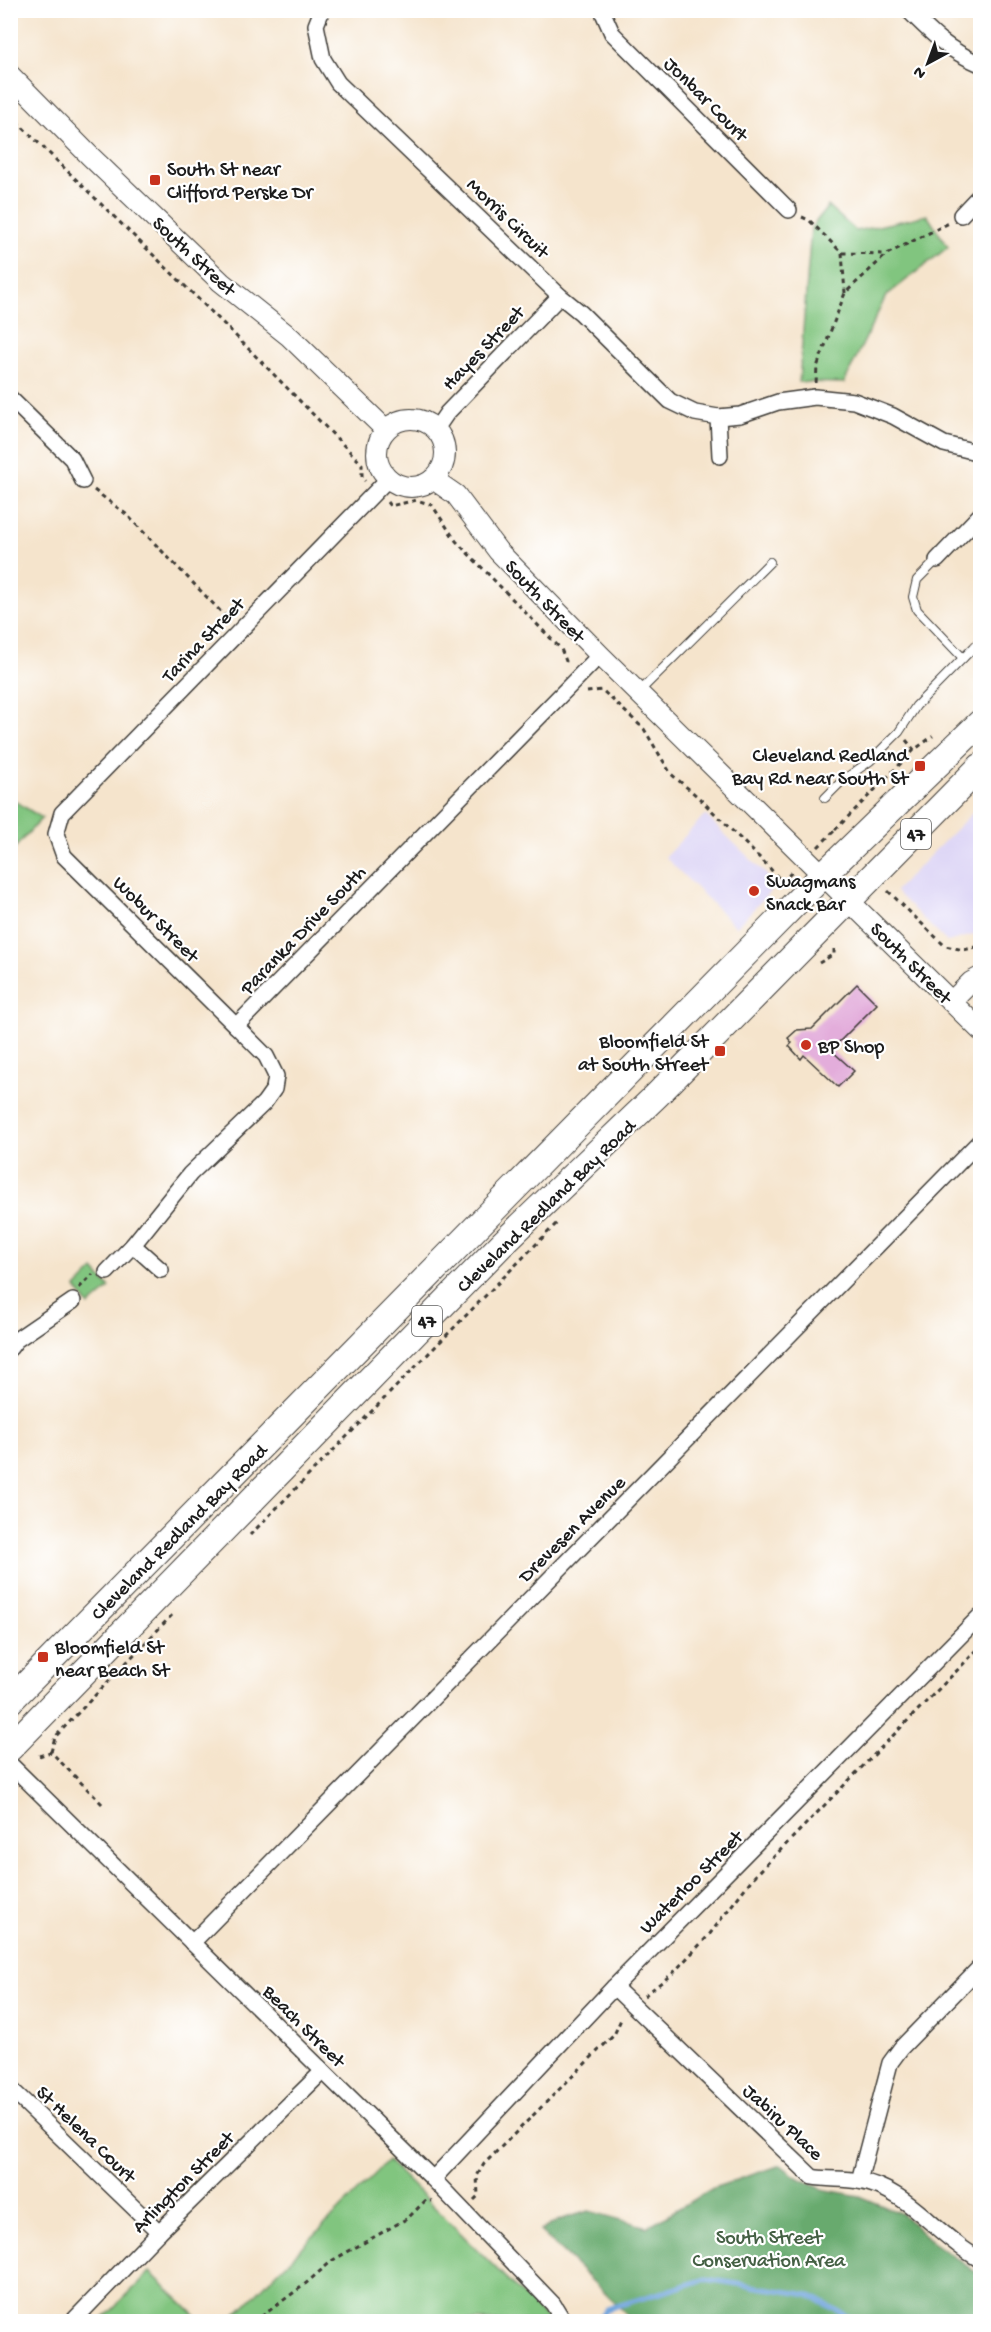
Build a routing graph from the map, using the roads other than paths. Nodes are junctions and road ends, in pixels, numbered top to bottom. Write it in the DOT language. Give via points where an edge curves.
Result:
graph roads {
  1 [pos="322,10"];
  2 [pos="606,10"];
  3 [pos="908,10"];
  4 [pos="981,64"];
  5 [pos="10,75"];
  6 [pos="981,195"];
  7 [pos="789,210"];
  8 [pos="961,215"];
  9 [pos="560,296"];
  10 [pos="10,398"];
  11 [pos="718,417"];
  12 [pos="385,429"];
  13 [pos="436,429"];
  14 [pos="981,453"];
  15 [pos="720,456"];
  16 [pos="433,479"];
  17 [pos="83,481"];
  18 [pos="382,485"];
  19 [pos="981,515"];
  20 [pos="937,560"];
  21 [pos="770,562"];
  22 [pos="977,644"];
  23 [pos="600,655"];
  24 [pos="963,658"];
  25 [pos="638,693"];
  26 [pos="981,723"];
  27 [pos="981,767"];
  28 [pos="825,798"];
  29 [pos="56,834"];
  30 [pos="824,874"];
  31 [pos="851,901"];
  32 [pos="981,977"];
  33 [pos="952,1001"];
  34 [pos="236,1026"];
  35 [pos="981,1030"];
  36 [pos="981,1141"];
  37 [pos="133,1245"];
  38 [pos="161,1270"];
  39 [pos="107,1272"];
  40 [pos="73,1301"];
  41 [pos="10,1348"];
  42 [pos="981,1616"];
  43 [pos="10,1701"];
  44 [pos="10,1748"];
  45 [pos="10,1764"];
  46 [pos="192,1943"];
  47 [pos="981,1967"];
  48 [pos="614,1988"];
  49 [pos="322,2072"];
  50 [pos="11,2089"];
  51 [pos="433,2179"];
  52 [pos="859,2181"];
  53 [pos="159,2232"];
  54 [pos="981,2259"];
  55 [pos="72,2322"];
  56 [pos="564,2322"];
  1 -- 9 [label="street, Morris Circuit" via="316,26 323,59 338,83"];
  2 -- 7 [label="street, Jonbar Court" via="604,15 612,33"];
  3 -- 4 [label="street" via="956,53"];
  5 -- 12 [label="street, South Street" via="221,282 290,338"];
  6 -- 8 [label="street"];
  9 -- 11 [label="street, Morris Circuit" via="670,401 695,413"];
  9 -- 13 [label="street, Hayes Street"];
  10 -- 17 [label="street" via="72,459"];
  11 -- 14 [label="street, Morris Circuit" via="815,397 854,401 893,416 944,444"];
  11 -- 15 [label="street"];
  12 -- 13 [label="street" via="410,418"];
  12 -- 18 [label="street" via="376,454"];
  13 -- 16 [label="street" via="442,438 445,460"];
  16 -- 18 [label="street" via="410,488"];
  16 -- 23 [label="street, South Street" via="464,504 498,552"];
  18 -- 29 [label="street, Tarina Street" via="62,813"];
  19 -- 20 [label="street"];
  20 -- 24 [label="lane" via="917,580 913,597 917,610"];
  21 -- 25 [label="lane"];
  22 -- 24 [label="lane"];
  23 -- 25 [label="street, South Street"];
  23 -- 34 [label="street, Paranka Drive South"];
  24 -- 28 [label="lane" via="916,706 899,732"];
  25 -- 30 [label="street, South Street"];
  26 -- 30 [label="highway, Cleveland Redland Bay Road / 47"];
  27 -- 31 [label="highway, Cleveland Redland Bay Road / 47"];
  29 -- 34 [label="street, Wobur Street" via="64,855"];
  30 -- 31 [label="street, South Street"];
  30 -- 43 [label="highway, Cleveland Redland Bay Road / 47"];
  31 -- 33 [label="street, South Street"];
  31 -- 44 [label="highway, Cleveland Redland Bay Road / 47" via="504,1242"];
  32 -- 33 [label="street"];
  33 -- 35 [label="street, South Street"];
  34 -- 37 [label="street" via="266,1056 276,1076 274,1089 190,1174"];
  36 -- 46 [label="street, Drevesen Avenue"];
  37 -- 38 [label="street"];
  37 -- 39 [label="street"];
  40 -- 41 [label="street"];
  42 -- 48 [label="street, Waterloo Street"];
  45 -- 46 [label="street, Beach Street"];
  46 -- 49 [label="street, Beach Street"];
  47 -- 52 [label="street" via="890,2063"];
  48 -- 51 [label="street, Waterloo Street"];
  48 -- 52 [label="street, Jabiru Place" via="812,2177"];
  49 -- 51 [label="street, Beach Street"];
  49 -- 53 [label="street, Arlington Street"];
  50 -- 53 [label="street, St Helena Court"];
  51 -- 56 [label="street, Beach Street" via="553,2304"];
  52 -- 54 [label="street, Jabiru Place" via="903,2199 958,2246"];
  53 -- 55 [label="street, Arlington Street"];
}
